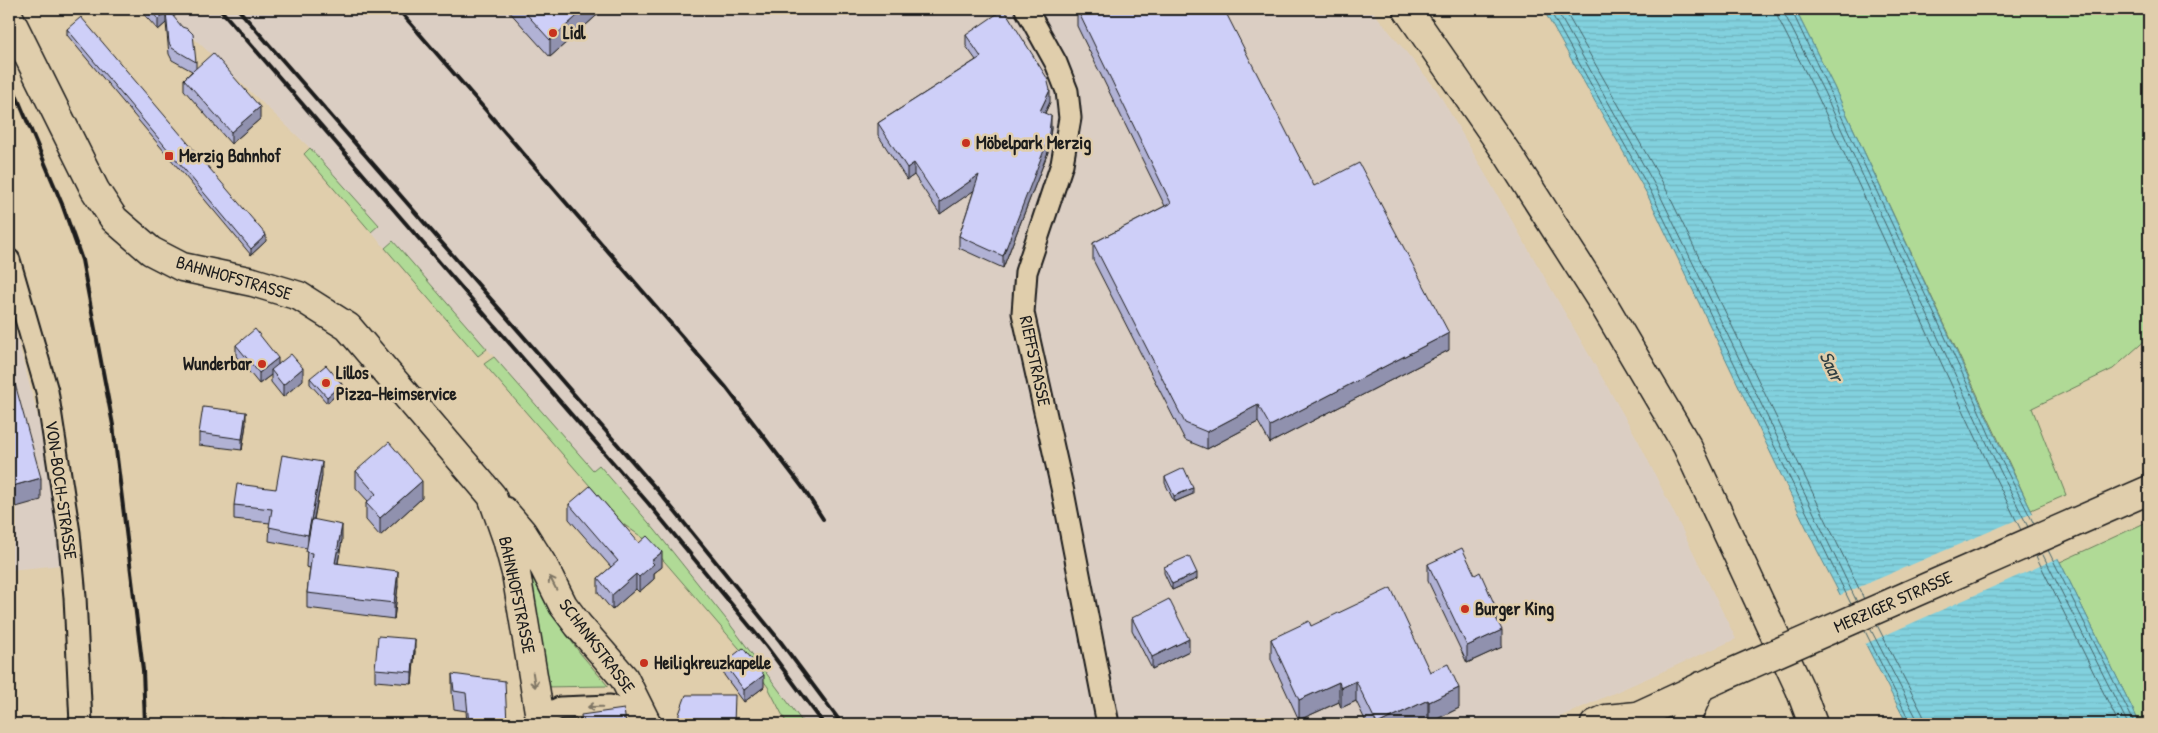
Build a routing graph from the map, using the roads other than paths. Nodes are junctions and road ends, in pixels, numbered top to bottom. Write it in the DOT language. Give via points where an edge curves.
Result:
graph roads {
  1 [pos="1026,9"];
  2 [pos="1407,9"];
  3 [pos="9,17"];
  4 [pos="9,260"];
  5 [pos="2149,490"];
  6 [pos="492,496"];
  7 [pos="1712,682"];
  8 [pos="541,720"];
  9 [pos="1634,721"];
  10 [pos="81,724"];
  11 [pos="637,724"];
  12 [pos="647,724"];
  13 [pos="1108,724"];
  14 [pos="1594,724"];
  15 [pos="1684,724"];
  16 [pos="1813,724"];
  1 -- 13 [label="street, RIEFFSTRASSE" via="1056,63 1067,91 1070,118 1062,164 1026,272 1023,313 1063,492"];
  2 -- 16 [label="main road" via="1510,156 1601,300 1687,446 1800,689"];
  3 -- 6 [label="main road, BAHNHOFSTRASSE" via="94,190 114,219 151,251 182,267 299,296 348,327"];
  4 -- 10 [label="street, VON-BOCH-STRASSE" via="50,410 70,542"];
  5 -- 7 [label="main road, MERZIGER STRASSE, bridge"];
  6 -- 8 [label="main road, BAHNHOFSTRASSE, one-way" via="516,573"];
  12 -- 6 [label="main road, SCHANKSTRASSE, one-way" via="624,678 578,625 522,532"];
  7 -- 9 [label="main road, MERZIGER STRASSE"];
  7 -- 15 [label="main road"];
  11 -- 8 [label="street, BAHNHOFSTRASSE, one-way" via="628,713 610,706 560,708"];
  9 -- 14 [label="main road, MERZIGER STRASSE" via="1606,719"];
}
